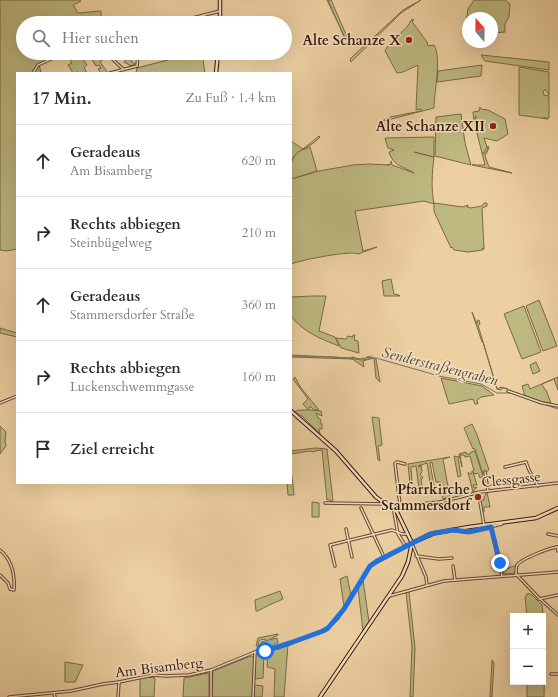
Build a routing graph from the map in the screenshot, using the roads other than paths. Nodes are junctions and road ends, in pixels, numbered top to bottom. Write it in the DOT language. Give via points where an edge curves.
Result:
graph roads {
  1 [pos="220,0"];
  2 [pos="221,11"];
  3 [pos="201,16"];
  4 [pos="221,16"];
  5 [pos="49,60"];
  6 [pos="113,60"];
  7 [pos="138,60"];
  8 [pos="217,60"];
  9 [pos="123,69"];
  10 [pos="34,72"];
  11 [pos="113,72"];
  12 [pos="216,72"];
  13 [pos="508,391"];
  14 [pos="16,396"];
  15 [pos="0,403"];
  16 [pos="558,406"];
  17 [pos="292,412"];
  18 [pos="405,464"];
  19 [pos="505,467"];
  20 [pos="485,472"];
  21 [pos="558,483"];
  22 [pos="538,486"];
  23 [pos="488,491"];
  24 [pos="480,502"];
  25 [pos="325,503"];
  26 [pos="387,505"];
  27 [pos="400,505"];
  28 [pos="396,506"];
  29 [pos="390,507"];
  30 [pos="361,508"];
  31 [pos="558,508"];
  32 [pos="395,510"];
  33 [pos="505,522"];
  34 [pos="484,525"];
  35 [pos="491,527"];
  36 [pos="346,529"];
  37 [pos="453,530"];
  38 [pos="398,532"];
  39 [pos="374,534"];
  40 [pos="407,534"];
  41 [pos="548,534"];
  42 [pos="558,536"];
  43 [pos="348,540"];
  44 [pos="412,543"];
  45 [pos="406,547"];
  46 [pos="558,547"];
  47 [pos="0,550"];
  48 [pos="558,552"];
  49 [pos="410,555"];
  50 [pos="416,555"];
  51 [pos="352,557"];
  52 [pos="384,557"];
  53 [pos="452,558"];
  54 [pos="335,566"];
  55 [pos="453,566"];
  56 [pos="558,572"];
  57 [pos="516,574"];
  58 [pos="0,575"];
  59 [pos="502,576"];
  60 [pos="455,580"];
  61 [pos="427,585"];
  62 [pos="558,595"];
  63 [pos="388,596"];
  64 [pos="539,599"];
  65 [pos="558,615"];
  66 [pos="255,652"];
  67 [pos="211,670"];
  68 [pos="551,674"];
  69 [pos="558,674"];
  70 [pos="119,682"];
  71 [pos="54,693"];
  72 [pos="9,697"];
  73 [pos="55,697"];
  74 [pos="118,697"];
  75 [pos="211,697"];
  76 [pos="253,697"];
  77 [pos="320,697"];
  1 -- 2 [label="main road"];
  2 -- 3 [label="street"];
  2 -- 4 [label="main road"];
  5 -- 10 [label="street" via="38,65"];
  6 -- 9 [label="street"];
  7 -- 9 [label="street" via="137,66"];
  8 -- 12 [label="main road"];
  9 -- 11 [label="street"];
  13 -- 16 [label="street"];
  14 -- 15 [label="street"];
  17 -- 26 [label="main road" via="336,451 373,494"];
  18 -- 27 [label="street" via="396,463"];
  19 -- 22 [label="street" via="526,462"];
  20 -- 23 [label="street"];
  21 -- 22 [label="street, Clessgasse"];
  22 -- 23 [label="street, Clessgasse"];
  23 -- 27 [label="street, Clessgasse" via="440,502"];
  24 -- 34 [label="street"];
  25 -- 26 [label="street"];
  26 -- 29 [label="main road"];
  27 -- 28 [label="street, Clessgasse"];
  28 -- 29 [label="street, Clessgasse"];
  28 -- 32 [label="street"];
  29 -- 32 [label="main road"];
  30 -- 39 [label="street"];
  31 -- 33 [label="main road" via="536,518"];
  32 -- 38 [label="street"];
  32 -- 40 [label="main road"];
  33 -- 34 [label="main road"];
  33 -- 35 [label="street"];
  34 -- 37 [label="main road"];
  35 -- 37 [label="street" via="469,532"];
  35 -- 59 [label="street"];
  36 -- 43 [label="street"];
  37 -- 44 [label="main road" via="430,534"];
  38 -- 39 [label="street" via="392,530"];
  38 -- 40 [label="street"];
  38 -- 45 [label="street"];
  39 -- 43 [label="street"];
  39 -- 52 [label="street"];
  40 -- 44 [label="main road"];
  41 -- 42 [label="street"];
  43 -- 51 [label="street"];
  43 -- 54 [label="street" via="330,545"];
  44 -- 45 [label="street"];
  44 -- 49 [label="main road"];
  44 -- 50 [label="street"];
  45 -- 52 [label="street"];
  46 -- 48 [label="street"];
  46 -- 57 [label="street" via="518,564"];
  47 -- 58 [label="street" via="12,568 14,590 10,589"];
  49 -- 50 [label="street"];
  49 -- 63 [label="main road" via="402,576"];
  50 -- 53 [label="street" via="439,559"];
  50 -- 61 [label="street"];
  52 -- 66 [label="street, Am Bisamberg" via="370,566 344,609 328,628 277,648"];
  55 -- 60 [label="street"];
  56 -- 57 [label="street"];
  57 -- 59 [label="street"];
  57 -- 64 [label="street"];
  59 -- 60 [label="street"];
  60 -- 61 [label="street"];
  61 -- 63 [label="street"];
  62 -- 64 [label="street"];
  63 -- 77 [label="main road"];
  64 -- 65 [label="street"];
  66 -- 67 [label="street, Am Bisamberg"];
  66 -- 76 [label="street"];
  67 -- 70 [label="street, Am Bisamberg" via="184,676 146,676"];
  67 -- 75 [label="street"];
  68 -- 69 [label="street"];
  70 -- 71 [label="street, Am Bisamberg"];
  70 -- 74 [label="street"];
  71 -- 72 [label="street, Am Bisamberg"];
  71 -- 73 [label="street"];
}
